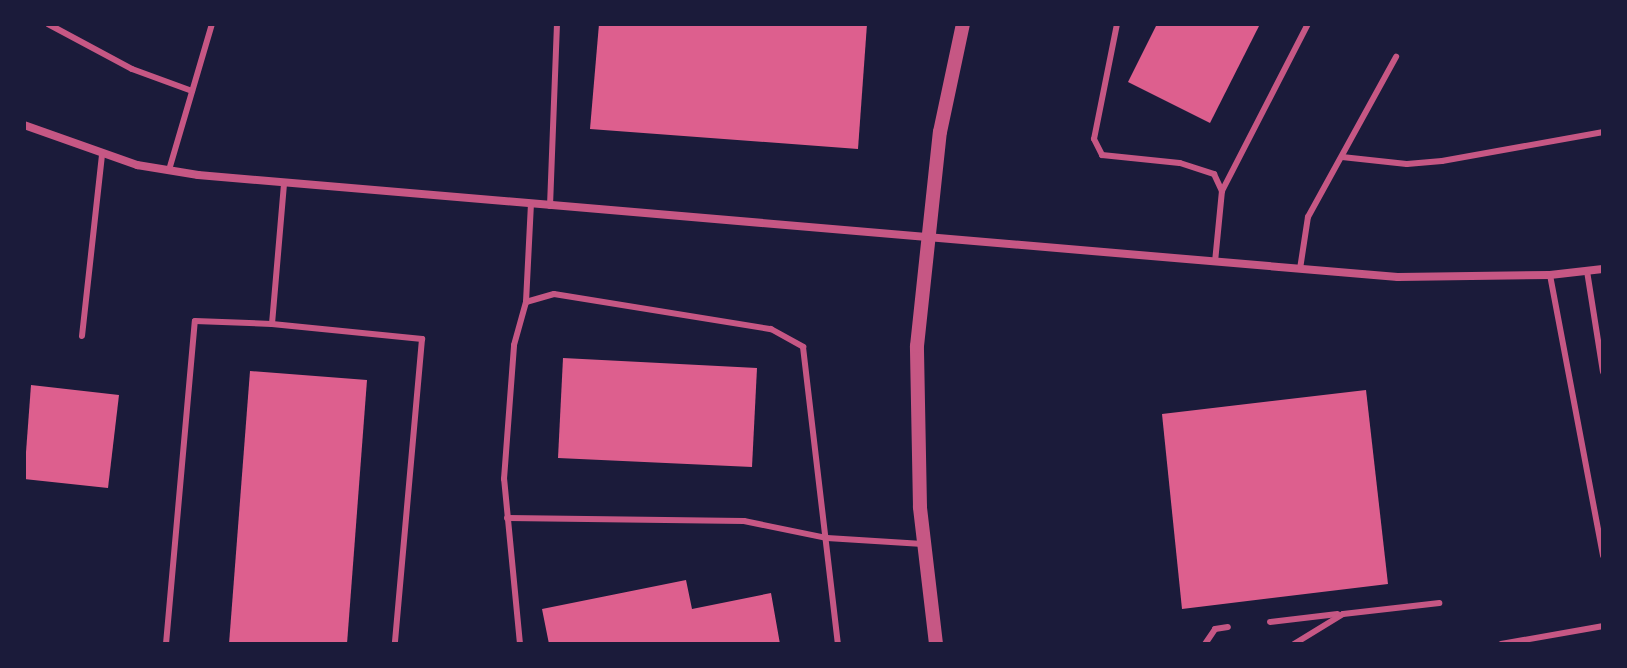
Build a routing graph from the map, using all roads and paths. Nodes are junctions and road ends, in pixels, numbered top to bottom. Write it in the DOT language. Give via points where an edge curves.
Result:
graph roads {
  1 [pos="48,24"];
  2 [pos="212,24"];
  3 [pos="557,24"];
  4 [pos="963,24"];
  5 [pos="1117,24"];
  6 [pos="1308,24"];
  7 [pos="1396,57"];
  8 [pos="192,91"];
  9 [pos="24,125"];
  10 [pos="1603,132"];
  11 [pos="102,155"];
  12 [pos="1342,157"];
  13 [pos="169,170"];
  14 [pos="284,183"];
  15 [pos="1222,191"];
  16 [pos="531,204"];
  17 [pos="550,206"];
  18 [pos="925,239"];
  19 [pos="1215,262"];
  20 [pos="1300,269"];
  21 [pos="1603,269"];
  22 [pos="1587,271"];
  23 [pos="1550,275"];
  24 [pos="526,302"];
  25 [pos="272,324"];
  26 [pos="82,336"];
  27 [pos="1603,372"];
  28 [pos="507,518"];
  29 [pos="827,538"];
  30 [pos="923,544"];
  31 [pos="1603,556"];
  32 [pos="1439,603"];
  33 [pos="1343,614"];
  34 [pos="1270,622"];
  35 [pos="1603,626"];
  36 [pos="1228,627"];
  37 [pos="166,644"];
  38 [pos="395,644"];
  39 [pos="520,644"];
  40 [pos="838,644"];
  41 [pos="936,644"];
  42 [pos="1205,644"];
  43 [pos="1294,644"];
  44 [pos="1501,644"];
  1 -- 8 [label="lane" via="132,69"];
  2 -- 8 [label="lane"];
  3 -- 17 [label="lane"];
  4 -- 18 [label="street"];
  5 -- 15 [label="lane" via="1094,139 1102,155 1180,163 1214,174"];
  6 -- 15 [label="lane"];
  7 -- 12 [label="lane"];
  8 -- 13 [label="lane"];
  9 -- 11 [label="street"];
  10 -- 12 [label="lane" via="1442,161 1407,164"];
  11 -- 13 [label="street"];
  11 -- 26 [label="lane"];
  12 -- 20 [label="lane" via="1308,217"];
  13 -- 14 [label="street"];
  14 -- 16 [label="street"];
  14 -- 25 [label="lane"];
  15 -- 19 [label="lane"];
  16 -- 17 [label="street"];
  16 -- 24 [label="lane"];
  17 -- 18 [label="street"];
  18 -- 19 [label="street"];
  18 -- 30 [label="street" via="916,400"];
  19 -- 20 [label="street"];
  20 -- 23 [label="street" via="1398,277"];
  21 -- 22 [label="street"];
  22 -- 23 [label="street"];
  22 -- 27 [label="lane"];
  23 -- 31 [label="lane"];
  24 -- 28 [label="lane" via="514,345 504,479"];
  24 -- 29 [label="lane" via="554,294 771,329 797,341 808,354"];
  25 -- 37 [label="lane" via="195,321"];
  25 -- 38 [label="lane" via="422,339"];
  28 -- 29 [label="lane" via="744,521"];
  28 -- 39 [label="lane"];
  29 -- 30 [label="lane"];
  29 -- 40 [label="lane"];
  30 -- 41 [label="street"];
  32 -- 33 [label="lane"];
  33 -- 34 [label="lane"];
  33 -- 43 [label="lane"];
  35 -- 44 [label="lane"];
  36 -- 42 [label="lane" via="1215,629"];
}
